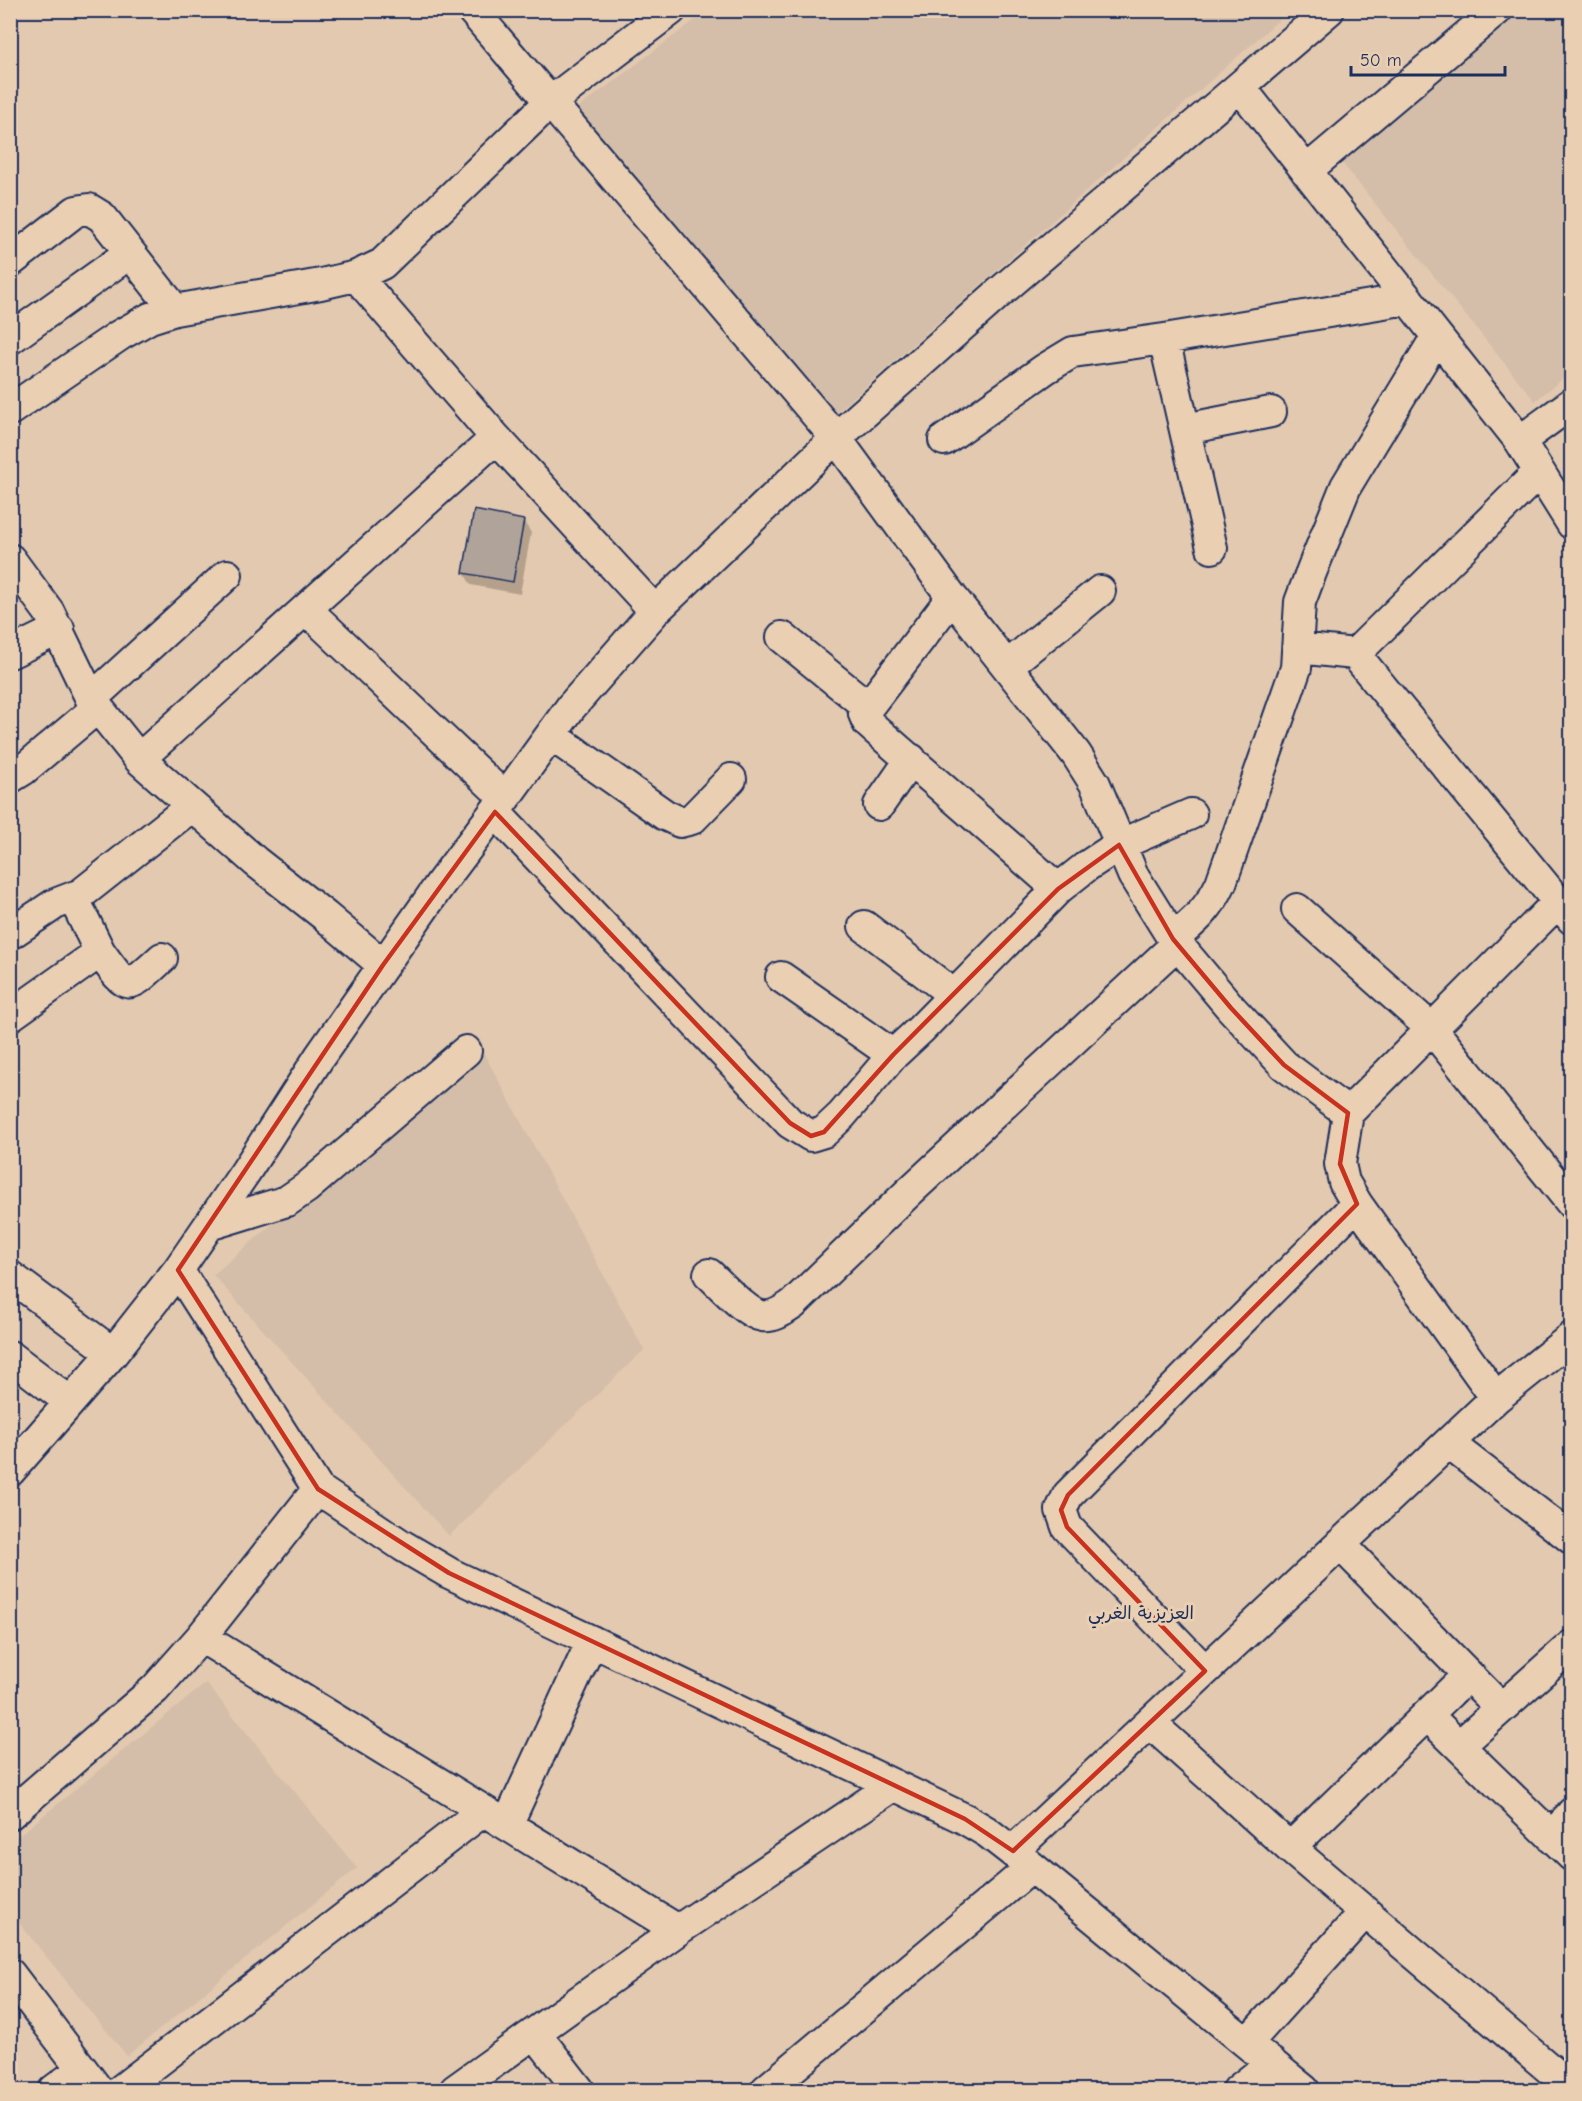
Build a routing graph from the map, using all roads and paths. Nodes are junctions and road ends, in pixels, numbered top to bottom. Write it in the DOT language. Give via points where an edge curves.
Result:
graph roads {
  1 [pos="472,10"];
  2 [pos="671,10"];
  3 [pos="1329,10"];
  4 [pos="1497,10"];
  5 [pos="1240,87"];
  6 [pos="549,103"];
  7 [pos="1306,171"];
  8 [pos="130,253"];
  9 [pos="10,262"];
  10 [pos="356,276"];
  11 [pos="1408,299"];
  12 [pos="175,310"];
  13 [pos="1437,336"];
  14 [pos="10,339"];
  15 [pos="1164,339"];
  16 [pos="1572,403"];
  17 [pos="10,410"];
  18 [pos="1271,412"];
  19 [pos="1185,429"];
  20 [pos="496,438"];
  21 [pos="836,438"];
  22 [pos="944,440"];
  23 [pos="1520,441"];
  24 [pos="1539,472"];
  25 [pos="1572,524"];
  26 [pos="1212,548"];
  27 [pos="10,559"];
  28 [pos="227,575"];
  29 [pos="1100,591"];
  30 [pos="952,597"];
  31 [pos="306,609"];
  32 [pos="655,611"];
  33 [pos="59,629"];
  34 [pos="782,637"];
  35 [pos="1298,648"];
  36 [pos="10,653"];
  37 [pos="1355,654"];
  38 [pos="1007,666"];
  39 [pos="94,703"];
  40 [pos="868,706"];
  41 [pos="551,735"];
  42 [pos="139,759"];
  43 [pos="911,759"];
  44 [pos="10,778"];
  45 [pos="731,779"];
  46 [pos="500,805"];
  47 [pos="879,805"];
  48 [pos="192,806"];
  49 [pos="1191,813"];
  50 [pos="1119,845"];
  51 [pos="1058,889"];
  52 [pos="73,897"];
  53 [pos="1297,909"];
  54 [pos="1565,910"];
  55 [pos="864,926"];
  56 [pos="10,934"];
  57 [pos="1175,941"];
  58 [pos="100,952"];
  59 [pos="162,958"];
  60 [pos="383,965"];
  61 [pos="782,977"];
  62 [pos="954,995"];
  63 [pos="10,1016"];
  64 [pos="1432,1029"];
  65 [pos="466,1051"];
  66 [pos="893,1055"];
  67 [pos="1348,1113"];
  68 [pos="1357,1204"];
  69 [pos="1572,1204"];
  70 [pos="209,1225"];
  71 [pos="178,1270"];
  72 [pos="709,1274"];
  73 [pos="10,1276"];
  74 [pos="1572,1337"];
  75 [pos="112,1353"];
  76 [pos="10,1356"];
  77 [pos="1496,1398"];
  78 [pos="70,1402"];
  79 [pos="1448,1443"];
  80 [pos="10,1471"];
  81 [pos="318,1489"];
  82 [pos="1572,1539"];
  83 [pos="1340,1544"];
  84 [pos="201,1637"];
  85 [pos="592,1641"];
  86 [pos="1572,1645"];
  87 [pos="1205,1671"];
  88 [pos="1468,1675"];
  89 [pos="1501,1708"];
  90 [pos="1427,1715"];
  91 [pos="1150,1723"];
  92 [pos="1459,1746"];
  93 [pos="894,1785"];
  94 [pos="1572,1813"];
  95 [pos="10,1814"];
  96 [pos="495,1818"];
  97 [pos="1562,1847"];
  98 [pos="1290,1848"];
  99 [pos="1023,1859"];
  100 [pos="1365,1912"];
  101 [pos="678,1930"];
  102 [pos="10,1974"];
  103 [pos="536,2033"];
  104 [pos="1247,2043"];
  105 [pos="1272,2063"];
  106 [pos="90,2080"];
  107 [pos="1572,2088"];
  108 [pos="54,2091"];
  109 [pos="121,2091"];
  110 [pos="455,2091"];
  111 [pos="579,2091"];
  112 [pos="766,2091"];
  113 [pos="1238,2091"];
  114 [pos="1304,2091"];
  1 -- 6 [label="street"];
  2 -- 6 [label="street"];
  3 -- 5 [label="street"];
  4 -- 7 [label="street"];
  5 -- 7 [label="street"];
  5 -- 21 [label="street"];
  6 -- 10 [label="street" via="382,264"];
  6 -- 21 [label="street"];
  7 -- 11 [label="street"];
  8 -- 9 [label="street" via="102,217 89,208 76,211"];
  8 -- 12 [label="street"];
  8 -- 14 [label="street"];
  10 -- 12 [label="street"];
  10 -- 20 [label="street"];
  11 -- 13 [label="street"];
  11 -- 15 [label="street"];
  12 -- 17 [label="street" via="150,318 120,335"];
  13 -- 23 [label="street"];
  13 -- 35 [label="street" via="1346,486 1299,602"];
  15 -- 19 [label="street"];
  15 -- 22 [label="street" via="1073,352"];
  16 -- 23 [label="street"];
  18 -- 19 [label="street"];
  19 -- 26 [label="street"];
  20 -- 31 [label="street"];
  20 -- 32 [label="street"];
  21 -- 30 [label="street"];
  21 -- 32 [label="street"];
  23 -- 24 [label="street"];
  24 -- 25 [label="street"];
  24 -- 37 [label="street"];
  27 -- 33 [label="street"];
  28 -- 39 [label="street"];
  29 -- 38 [label="street"];
  30 -- 38 [label="street"];
  30 -- 40 [label="street"];
  31 -- 42 [label="street"];
  31 -- 46 [label="street"];
  32 -- 41 [label="street"];
  33 -- 36 [label="street"];
  33 -- 39 [label="street"];
  34 -- 40 [label="street"];
  35 -- 37 [label="street"];
  35 -- 57 [label="street" via="1296,668 1221,883 1200,917"];
  37 -- 54 [label="street"];
  38 -- 50 [label="street" via="1076,753 1095,784"];
  39 -- 42 [label="street"];
  39 -- 44 [label="street"];
  40 -- 43 [label="street" via="864,714 868,723"];
  41 -- 45 [label="street" via="680,822 692,819"];
  41 -- 46 [label="street"];
  42 -- 48 [label="street"];
  43 -- 47 [label="street"];
  43 -- 51 [label="street"];
  46 -- 60 [label="street"];
  46 -- 66 [label="street" via="781,1114 811,1136 824,1132 842,1115"];
  48 -- 52 [label="street"];
  48 -- 60 [label="street"];
  49 -- 50 [label="street"];
  50 -- 51 [label="street"];
  50 -- 57 [label="street"];
  51 -- 62 [label="street"];
  52 -- 56 [label="street" via="55,904"];
  52 -- 58 [label="street"];
  53 -- 64 [label="street"];
  54 -- 64 [label="street"];
  55 -- 62 [label="street"];
  57 -- 67 [label="street" via="1284,1065"];
  57 -- 72 [label="street" via="793,1304 778,1314 762,1316"];
  58 -- 59 [label="street" via="120,980 127,983 135,982"];
  58 -- 63 [label="street"];
  60 -- 70 [label="street"];
  61 -- 66 [label="street"];
  62 -- 66 [label="street"];
  64 -- 67 [label="street"];
  64 -- 69 [label="street"];
  65 -- 70 [label="street" via="287,1201"];
  67 -- 68 [label="street" via="1340,1164 1344,1182"];
  68 -- 77 [label="street"];
  68 -- 87 [label="street" via="1068,1495 1061,1510 1067,1527"];
  70 -- 71 [label="street"];
  71 -- 75 [label="street"];
  71 -- 81 [label="street"];
  73 -- 75 [label="street"];
  74 -- 77 [label="street"];
  75 -- 78 [label="street"];
  76 -- 78 [label="street"];
  77 -- 79 [label="street"];
  78 -- 80 [label="street"];
  79 -- 82 [label="street"];
  79 -- 83 [label="street"];
  81 -- 84 [label="street"];
  81 -- 85 [label="street" via="449,1573"];
  83 -- 87 [label="street"];
  83 -- 88 [label="street"];
  84 -- 95 [label="street" via="155,1689"];
  84 -- 96 [label="street"];
  85 -- 93 [label="street"];
  85 -- 96 [label="street"];
  86 -- 89 [label="street"];
  87 -- 91 [label="street"];
  88 -- 89 [label="street"];
  88 -- 90 [label="street"];
  89 -- 92 [label="street"];
  90 -- 92 [label="street"];
  90 -- 98 [label="street"];
  91 -- 98 [label="street"];
  91 -- 99 [label="street"];
  92 -- 97 [label="street"];
  93 -- 99 [label="street" via="987,1832"];
  93 -- 101 [label="street"];
  94 -- 97 [label="street"];
  96 -- 101 [label="street"];
  96 -- 109 [label="street"];
  98 -- 100 [label="street"];
  99 -- 104 [label="street"];
  99 -- 112 [label="street"];
  100 -- 104 [label="street"];
  100 -- 107 [label="street"];
  101 -- 103 [label="street"];
  102 -- 106 [label="street"];
  103 -- 110 [label="street"];
  103 -- 111 [label="street"];
  104 -- 105 [label="street"];
  105 -- 113 [label="street"];
  105 -- 114 [label="street"];
  106 -- 108 [label="street"];
}
